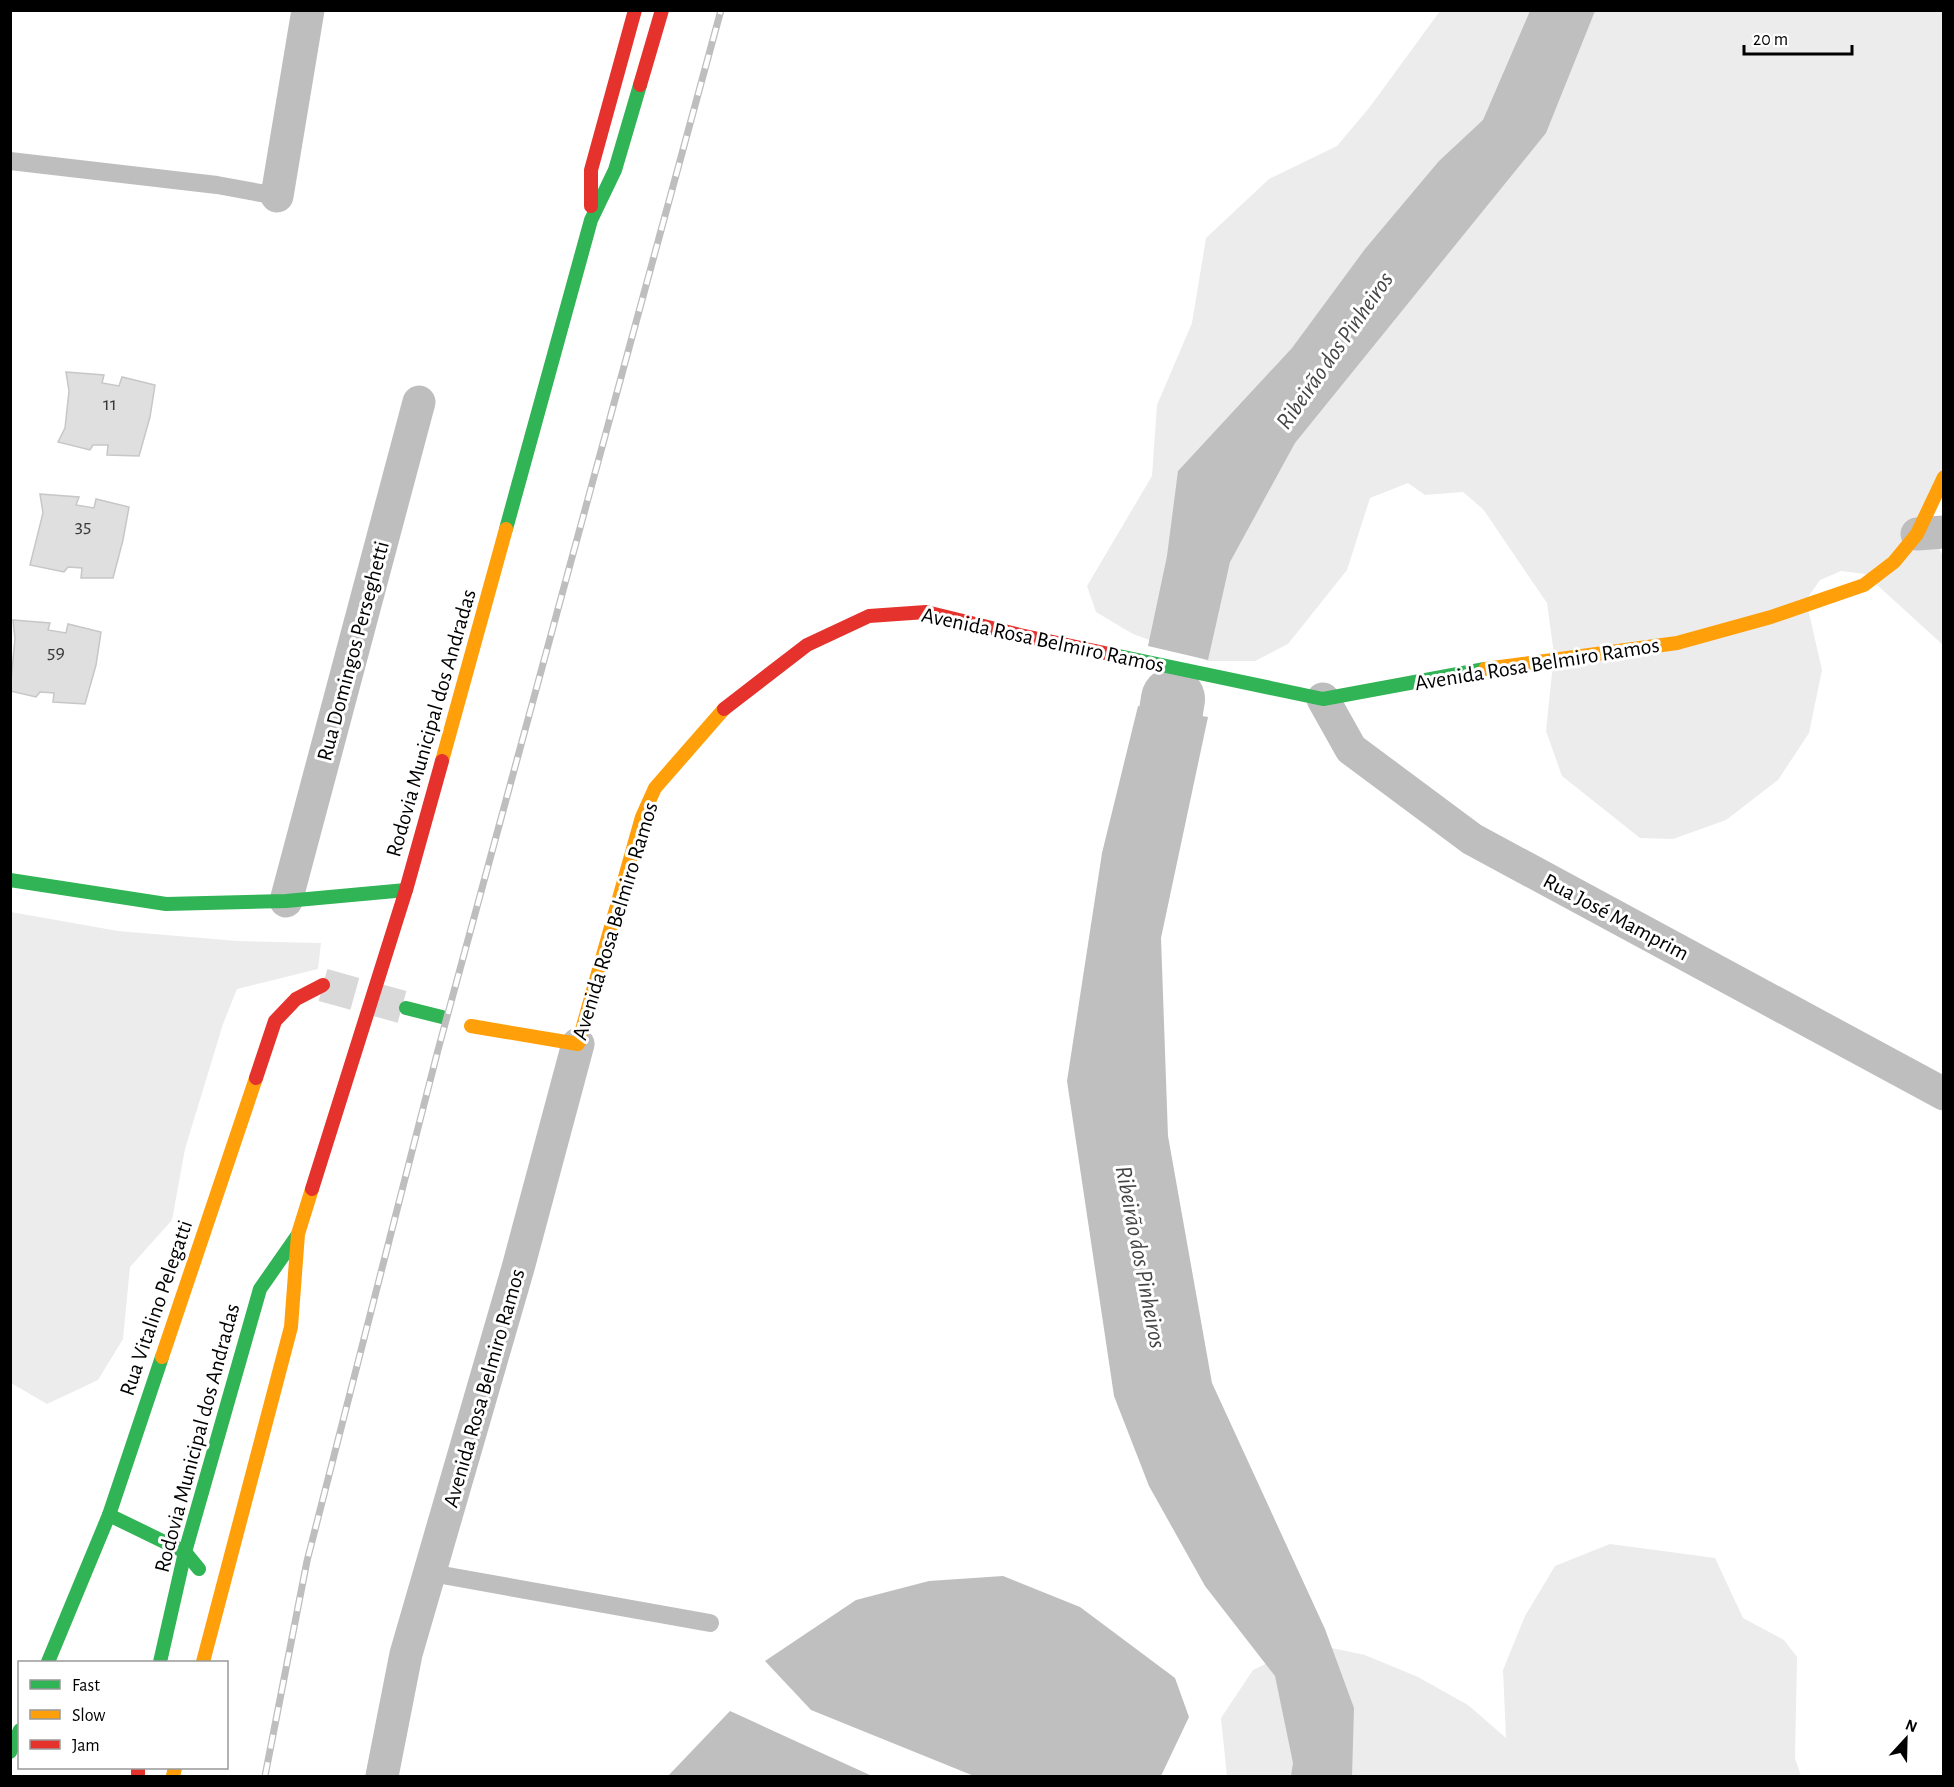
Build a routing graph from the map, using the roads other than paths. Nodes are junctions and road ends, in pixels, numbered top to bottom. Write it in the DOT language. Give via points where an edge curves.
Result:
graph roads {
  1 [pos="308,10"];
  2 [pos="635,10"];
  3 [pos="662,10"];
  4 [pos="10,161"];
  5 [pos="277,196"];
  6 [pos="591,220"];
  7 [pos="419,402"];
  8 [pos="1944,477"];
  9 [pos="1930,533"];
  10 [pos="1323,699"];
  11 [pos="10,880"];
  12 [pos="406,890"];
  13 [pos="286,901"];
  14 [pos="323,985"];
  15 [pos="406,1008"];
  16 [pos="442,1017"];
  17 [pos="471,1026"];
  18 [pos="578,1044"];
  19 [pos="1944,1094"];
  20 [pos="298,1234"];
  21 [pos="109,1515"];
  22 [pos="185,1552"];
  23 [pos="431,1573"];
  24 [pos="201,1578"];
  25 [pos="710,1623"];
  26 [pos="48,1661"];
  27 [pos="160,1661"];
  28 [pos="203,1661"];
  29 [pos="18,1734"];
  30 [pos="10,1752"];
  31 [pos="382,1776"];
  1 -- 5 [label="street"];
  2 -- 6 [label="main road, Rodovia Municipal dos Andradas" via="591,170"];
  3 -- 6 [label="main road, Rodovia Municipal dos Andradas" via="615,170"];
  4 -- 5 [label="lane" via="217,185"];
  6 -- 12 [label="main road, Rodovia Municipal dos Andradas"];
  7 -- 13 [label="street, Rua Domingos Perseghetti"];
  8 -- 9 [label="main road, Avenida Rosa Belmiro Ramos"];
  9 -- 10 [label="main road, Avenida Rosa Belmiro Ramos" via="1864,585 1771,617 1677,643 1497,667"];
  10 -- 18 [label="main road, Avenida Rosa Belmiro Ramos" via="926,612 869,616 817,640 721,711 655,788 642,818"];
  10 -- 19 [label="street, Rua José Mamprim" via="1351,749 1473,839"];
  11 -- 13 [label="main road" via="166,904"];
  12 -- 13 [label="main road"];
  12 -- 20 [label="main road, Rodovia Municipal dos Andradas"];
  14 -- 21 [label="main road, Rua Vitalino Pelegatti" via="296,999 275,1021"];
  15 -- 16 [label="main road"];
  17 -- 18 [label="main road"];
  18 -- 23 [label="street, Avenida Rosa Belmiro Ramos"];
  20 -- 22 [label="main road, Rodovia Municipal dos Andradas" via="260,1289"];
  20 -- 28 [label="main road, Rodovia Municipal dos Andradas" via="291,1327"];
  21 -- 22 [label="main road"];
  21 -- 26 [label="main road, Rua Vitalino Pelegatti"];
  22 -- 24 [label="main road" via="199,1569"];
  22 -- 27 [label="main road, Rodovia Municipal dos Andradas"];
  23 -- 25 [label="lane"];
  23 -- 31 [label="street, Avenida Rosa Belmiro Ramos" via="406,1654"];
  29 -- 30 [label="main road"];
}
